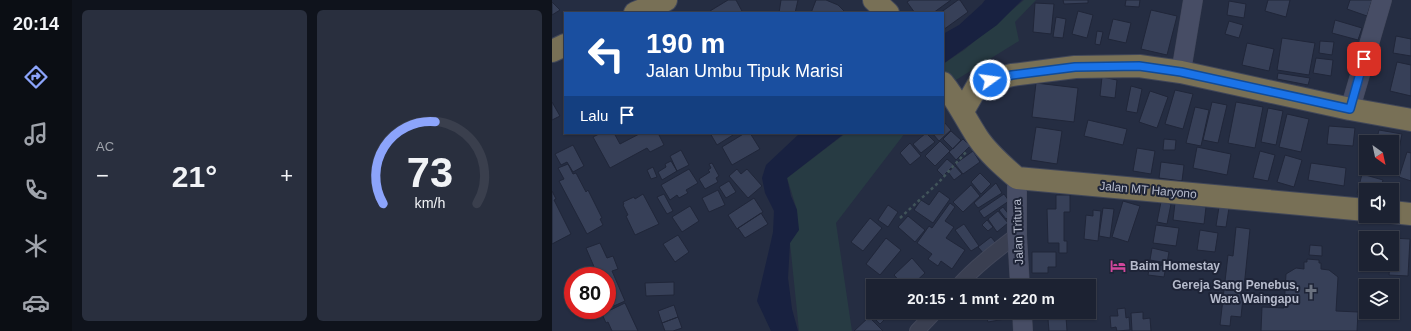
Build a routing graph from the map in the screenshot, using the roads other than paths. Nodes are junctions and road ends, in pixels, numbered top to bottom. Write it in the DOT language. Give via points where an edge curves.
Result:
graph roads {
  1 [pos="666,0"];
  2 [pos="874,0"];
  3 [pos="892,0"];
  4 [pos="1193,0"];
  5 [pos="1382,0"];
  6 [pos="637,12"];
  7 [pos="887,12"];
  8 [pos="894,12"];
  9 [pos="564,45"];
  10 [pos="552,51"];
  11 [pos="1181,72"];
  12 [pos="979,83"];
  13 [pos="945,86"];
  14 [pos="1350,109"];
  15 [pos="963,112"];
  16 [pos="1411,120"];
  17 [pos="1017,178"];
  18 [pos="1359,209"];
  19 [pos="1399,213"];
  20 [pos="1411,214"];
  21 [pos="1017,235"];
  22 [pos="965,279"];
  23 [pos="1020,279"];
  24 [pos="928,319"];
  25 [pos="1022,319"];
  26 [pos="917,331"];
  27 [pos="1023,331"];
  1 -- 6 [label="highway"];
  2 -- 7 [label="highway"];
  3 -- 8 [label="street"];
  4 -- 11 [label="street"];
  5 -- 14 [label="street"];
  9 -- 10 [label="highway"];
  11 -- 12 [label="highway" via="1139,66 1075,67 1012,75"];
  11 -- 14 [label="highway"];
  12 -- 13 [label="highway"];
  12 -- 15 [label="highway"];
  13 -- 15 [label="highway"];
  14 -- 16 [label="highway"];
  15 -- 17 [label="highway" via="979,139"];
  17 -- 18 [label="highway, Jalan MT Haryono"];
  17 -- 21 [label="street, Jalan Tritura"];
  19 -- 20 [label="highway"];
  21 -- 22 [label="street" via="981,262"];
  21 -- 23 [label="street, Jalan Tritura"];
  24 -- 26 [label="street"];
  25 -- 27 [label="street"];
}
